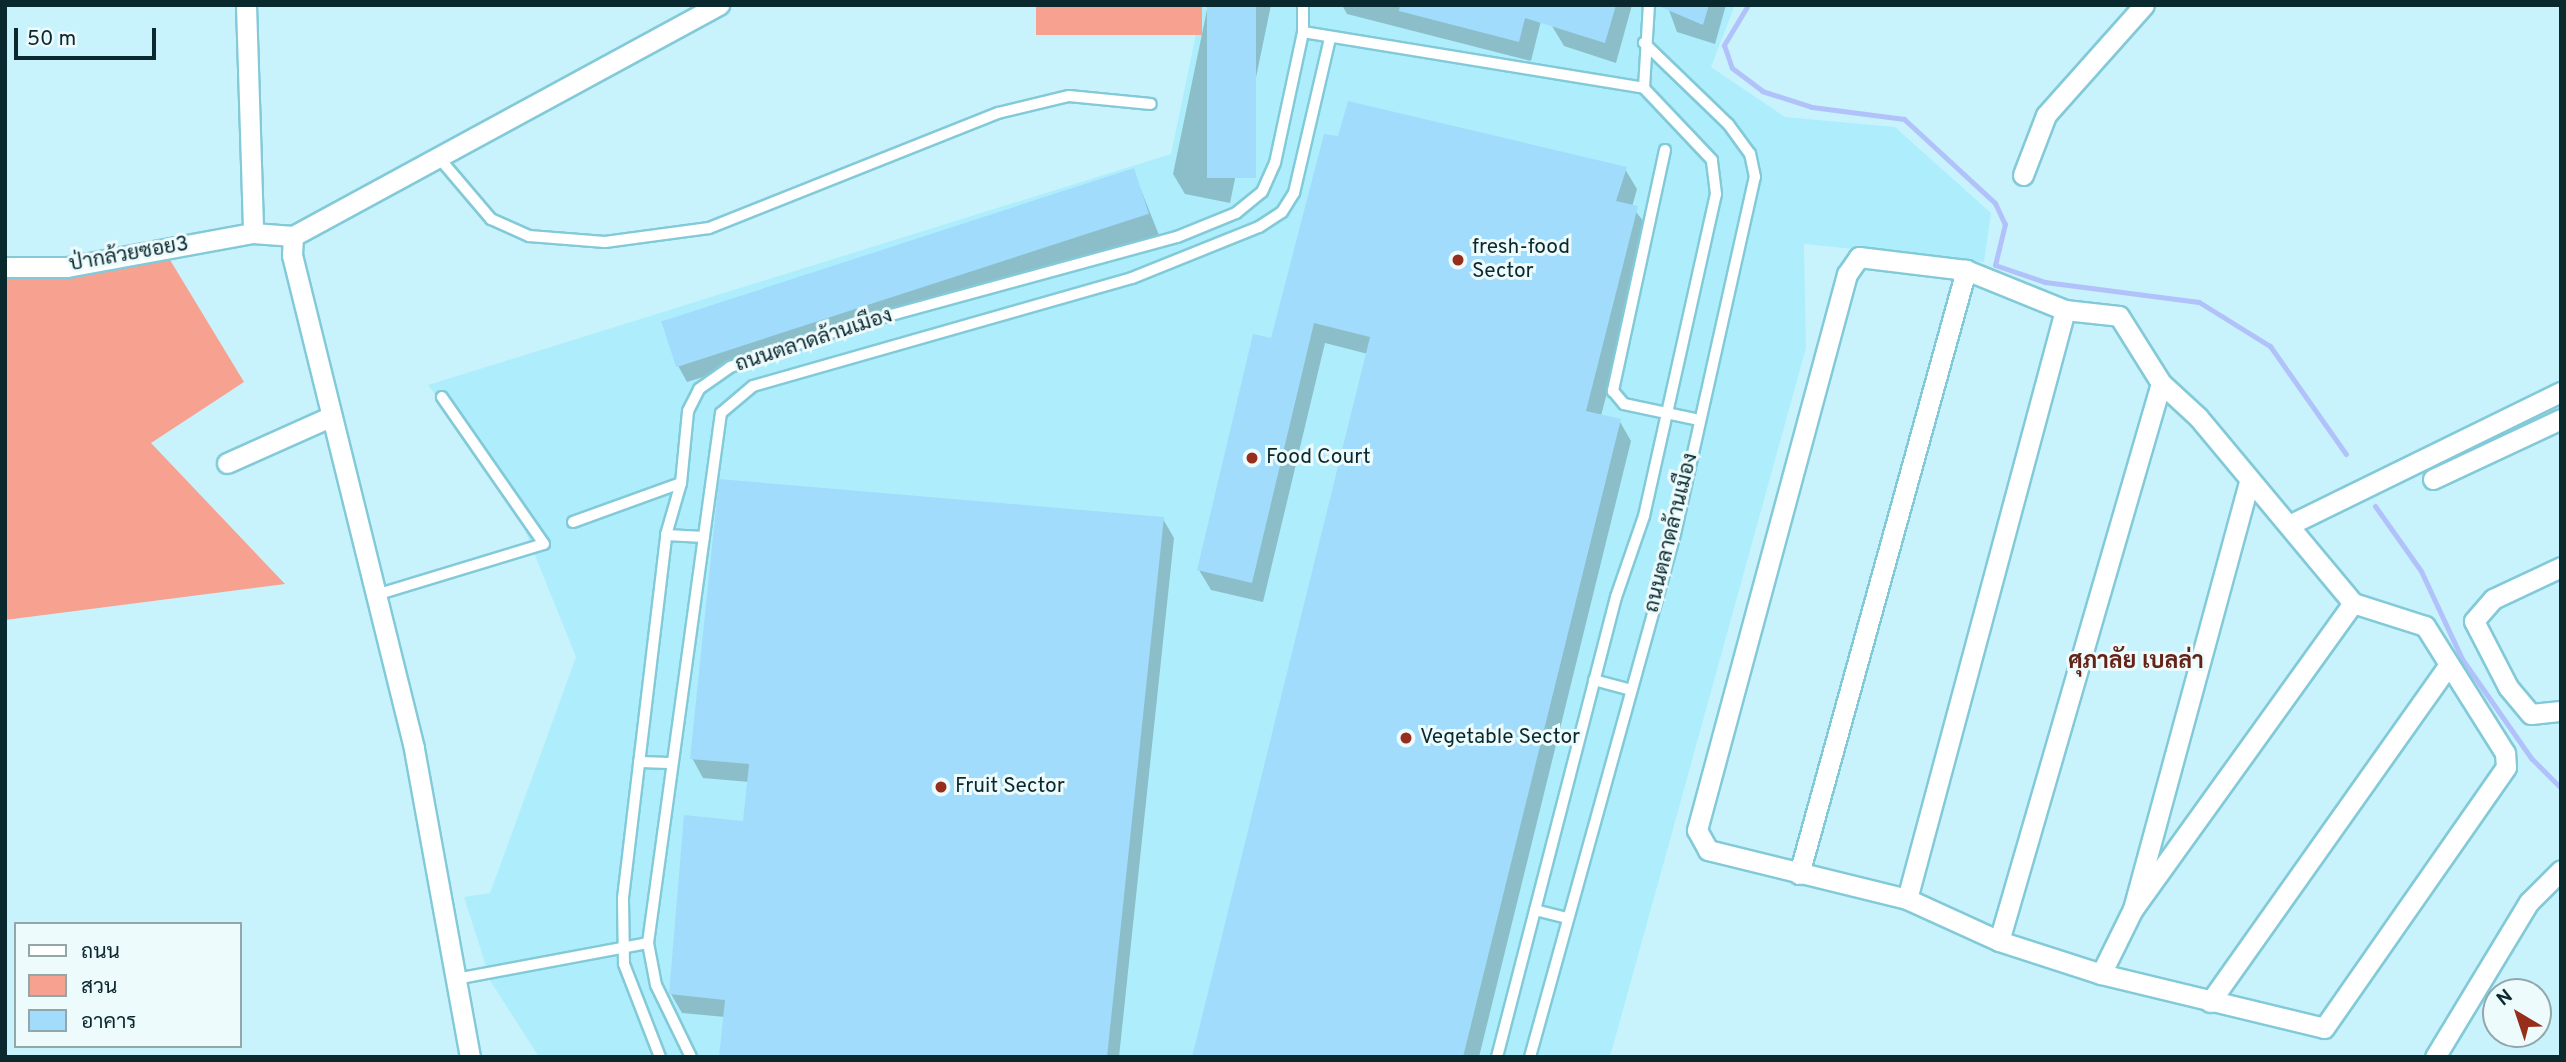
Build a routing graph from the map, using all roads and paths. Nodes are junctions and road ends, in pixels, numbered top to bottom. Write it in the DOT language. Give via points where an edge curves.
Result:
graph roads {
  1 [pos="246,5"];
  2 [pos="719,5"];
  3 [pos="1303,5"];
  4 [pos="1649,5"];
  5 [pos="2144,5"];
  6 [pos="1303,32"];
  7 [pos="1330,38"];
  8 [pos="1644,43"];
  9 [pos="1644,88"];
  10 [pos="1151,104"];
  11 [pos="1665,150"];
  12 [pos="440,159"];
  13 [pos="2023,175"];
  14 [pos="253,233"];
  15 [pos="293,236"];
  16 [pos="5,267"];
  17 [pos="1966,270"];
  18 [pos="2065,310"];
  19 [pos="2161,383"];
  20 [pos="2561,392"];
  21 [pos="442,397"];
  22 [pos="1670,414"];
  23 [pos="330,417"];
  24 [pos="2561,419"];
  25 [pos="1699,420"];
  26 [pos="228,463"];
  27 [pos="2433,479"];
  28 [pos="2249,481"];
  29 [pos="681,482"];
  30 [pos="573,522"];
  31 [pos="2288,525"];
  32 [pos="666,535"];
  33 [pos="704,537"];
  34 [pos="2561,566"];
  35 [pos="379,594"];
  36 [pos="2353,603"];
  37 [pos="2447,667"];
  38 [pos="1594,680"];
  39 [pos="1631,690"];
  40 [pos="2561,710"];
  41 [pos="639,762"];
  42 [pos="671,763"];
  43 [pos="2561,870"];
  44 [pos="1799,874"];
  45 [pos="1907,900"];
  46 [pos="2133,909"];
  47 [pos="1535,910"];
  48 [pos="1567,918"];
  49 [pos="1999,941"];
  50 [pos="625,943"];
  51 [pos="648,943"];
  52 [pos="2101,974"];
  53 [pos="456,979"];
  54 [pos="2210,1002"];
  55 [pos="470,1057"];
  56 [pos="660,1057"];
  57 [pos="691,1057"];
  58 [pos="1497,1057"];
  59 [pos="1530,1057"];
  60 [pos="2435,1057"];
  1 -- 14 [label="street"];
  2 -- 12 [label="street"];
  3 -- 6 [label="lane, ถนนตลาดล้านเมือง"];
  4 -- 8 [label="lane"];
  5 -- 13 [label="street" via="2046,116"];
  6 -- 7 [label="lane"];
  6 -- 29 [label="lane, ถนนตลาดล้านเมือง" via="1275,163 1262,192 1236,213 1177,237 851,326 730,367 698,388 688,411"];
  7 -- 9 [label="lane"];
  7 -- 33 [label="lane, ถนนตลาดล้านเมือง" via="1294,193 1282,212 1132,278 753,386 721,413"];
  8 -- 9 [label="lane"];
  8 -- 25 [label="lane, ถนนตลาดล้านเมือง" via="1728,124 1749,154 1755,177"];
  9 -- 22 [label="lane, ถนนตลาดล้านเมือง" via="1695,139 1714,168 1716,194"];
  10 -- 12 [label="lane" via="1069,96 998,113 709,228 605,242 529,236 491,219 464,195"];
  11 -- 22 [label="lane" via="1613,381 1624,404"];
  12 -- 15 [label="street"];
  14 -- 15 [label="street, ป่ากล้วยซอย3"];
  14 -- 16 [label="street, ป่ากล้วยซอย3" via="67,267"];
  15 -- 23 [label="street"];
  17 -- 18 [label="street"];
  17 -- 44 [label="street"];
  17 -- 44 [label="street" via="1859,257 1847,274 1828,340 1698,830 1715,855"];
  18 -- 19 [label="street" via="2119,316"];
  18 -- 45 [label="street"];
  19 -- 28 [label="street"];
  19 -- 49 [label="street"];
  20 -- 31 [label="street"];
  21 -- 35 [label="lane" via="544,544"];
  22 -- 25 [label="lane"];
  22 -- 38 [label="lane, ถนนตลาดล้านเมือง"];
  23 -- 26 [label="street"];
  23 -- 35 [label="street"];
  24 -- 27 [label="street"];
  25 -- 39 [label="lane, ถนนตลาดล้านเมือง" via="1675,534"];
  28 -- 31 [label="street"];
  28 -- 46 [label="street"];
  29 -- 30 [label="lane"];
  29 -- 32 [label="lane, ถนนตลาดล้านเมือง"];
  31 -- 36 [label="street"];
  32 -- 33 [label="lane"];
  32 -- 41 [label="lane, ถนนตลาดล้านเมือง"];
  33 -- 42 [label="lane, ถนนตลาดล้านเมือง"];
  34 -- 40 [label="street" via="2493,599 2474,621 2508,687 2531,714"];
  35 -- 53 [label="street"];
  36 -- 37 [label="street" via="2425,626"];
  36 -- 46 [label="street"];
  37 -- 54 [label="street"];
  37 -- 54 [label="street" via="2505,753 2506,767 2324,1028"];
  38 -- 39 [label="lane"];
  38 -- 47 [label="lane, ถนนตลาดล้านเมือง"];
  39 -- 48 [label="lane, ถนนตลาดล้านเมือง"];
  41 -- 42 [label="lane"];
  41 -- 50 [label="lane, ถนนตลาดล้านเมือง"];
  42 -- 51 [label="lane, ถนนตลาดล้านเมือง"];
  43 -- 60 [label="street" via="2529,902"];
  44 -- 45 [label="street"];
  45 -- 49 [label="street"];
  46 -- 52 [label="street"];
  47 -- 48 [label="lane"];
  47 -- 58 [label="lane, ถนนตลาดล้านเมือง"];
  48 -- 59 [label="lane, ถนนตลาดล้านเมือง"];
  49 -- 52 [label="street"];
  50 -- 51 [label="lane"];
  50 -- 53 [label="lane"];
  50 -- 56 [label="lane, ถนนตลาดล้านเมือง" via="628,976"];
  51 -- 57 [label="lane, ถนนตลาดล้านเมือง" via="656,985"];
  52 -- 54 [label="street"];
  53 -- 55 [label="street"];
}
